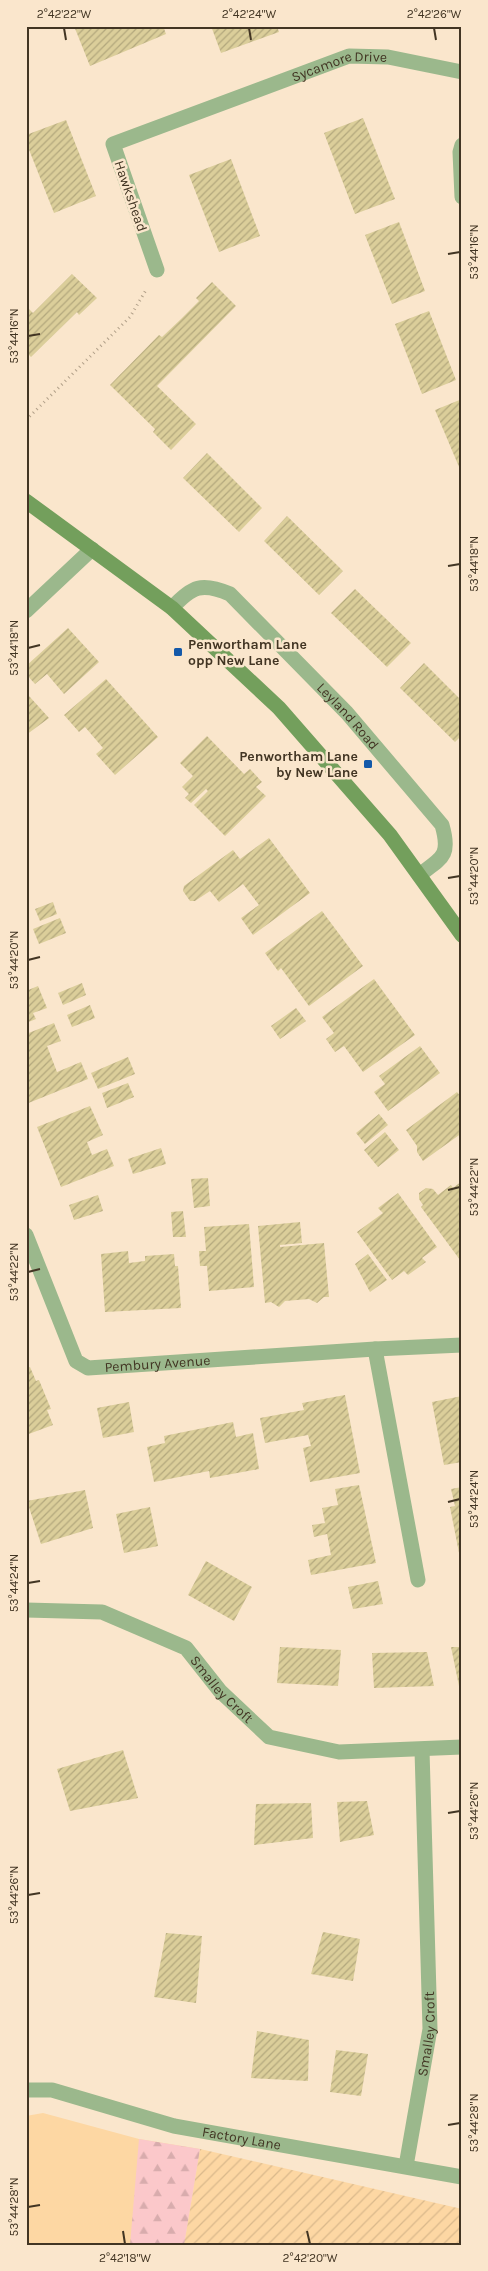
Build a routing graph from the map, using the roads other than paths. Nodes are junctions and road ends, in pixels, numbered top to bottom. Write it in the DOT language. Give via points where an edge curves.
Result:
graph roads {
  1 [pos="462,72"];
  2 [pos="219,104"];
  3 [pos="462,144"];
  4 [pos="462,197"];
  5 [pos="157,270"];
  6 [pos="26,501"];
  7 [pos="92,549"];
  8 [pos="172,608"];
  9 [pos="26,611"];
  10 [pos="418,875"];
  11 [pos="462,934"];
  12 [pos="26,1235"];
  13 [pos="462,1345"];
  14 [pos="374,1349"];
  15 [pos="418,1580"];
  16 [pos="26,1610"];
  17 [pos="462,1747"];
  18 [pos="422,1750"];
  19 [pos="26,2090"];
  20 [pos="406,2166"];
  21 [pos="462,2177"];
  1 -- 2 [label="street, Sycamore Drive" via="388,57 349,56"];
  2 -- 5 [label="street, Hawkshead" via="113,144"];
  3 -- 4 [label="street"];
  6 -- 7 [label="main road"];
  7 -- 8 [label="main road"];
  7 -- 9 [label="street"];
  8 -- 10 [label="main road" via="294,723 390,835"];
  8 -- 10 [label="street, Leyland Road" via="184,595 198,587 214,587 230,594 346,713 442,825 447,842 443,857"];
  10 -- 11 [label="main road"];
  12 -- 14 [label="street, Pembury Avenue" via="76,1360 88,1368"];
  13 -- 14 [label="street, Pembury Avenue"];
  14 -- 15 [label="street"];
  16 -- 18 [label="street, Smalley Croft" via="102,1612 186,1648 220,1691 269,1737 339,1752"];
  17 -- 18 [label="street, Smalley Croft"];
  18 -- 20 [label="street, Smalley Croft" via="430,2029"];
  19 -- 20 [label="street, Factory Lane" via="52,2090 174,2126"];
  20 -- 21 [label="street, Factory Lane"];
}
